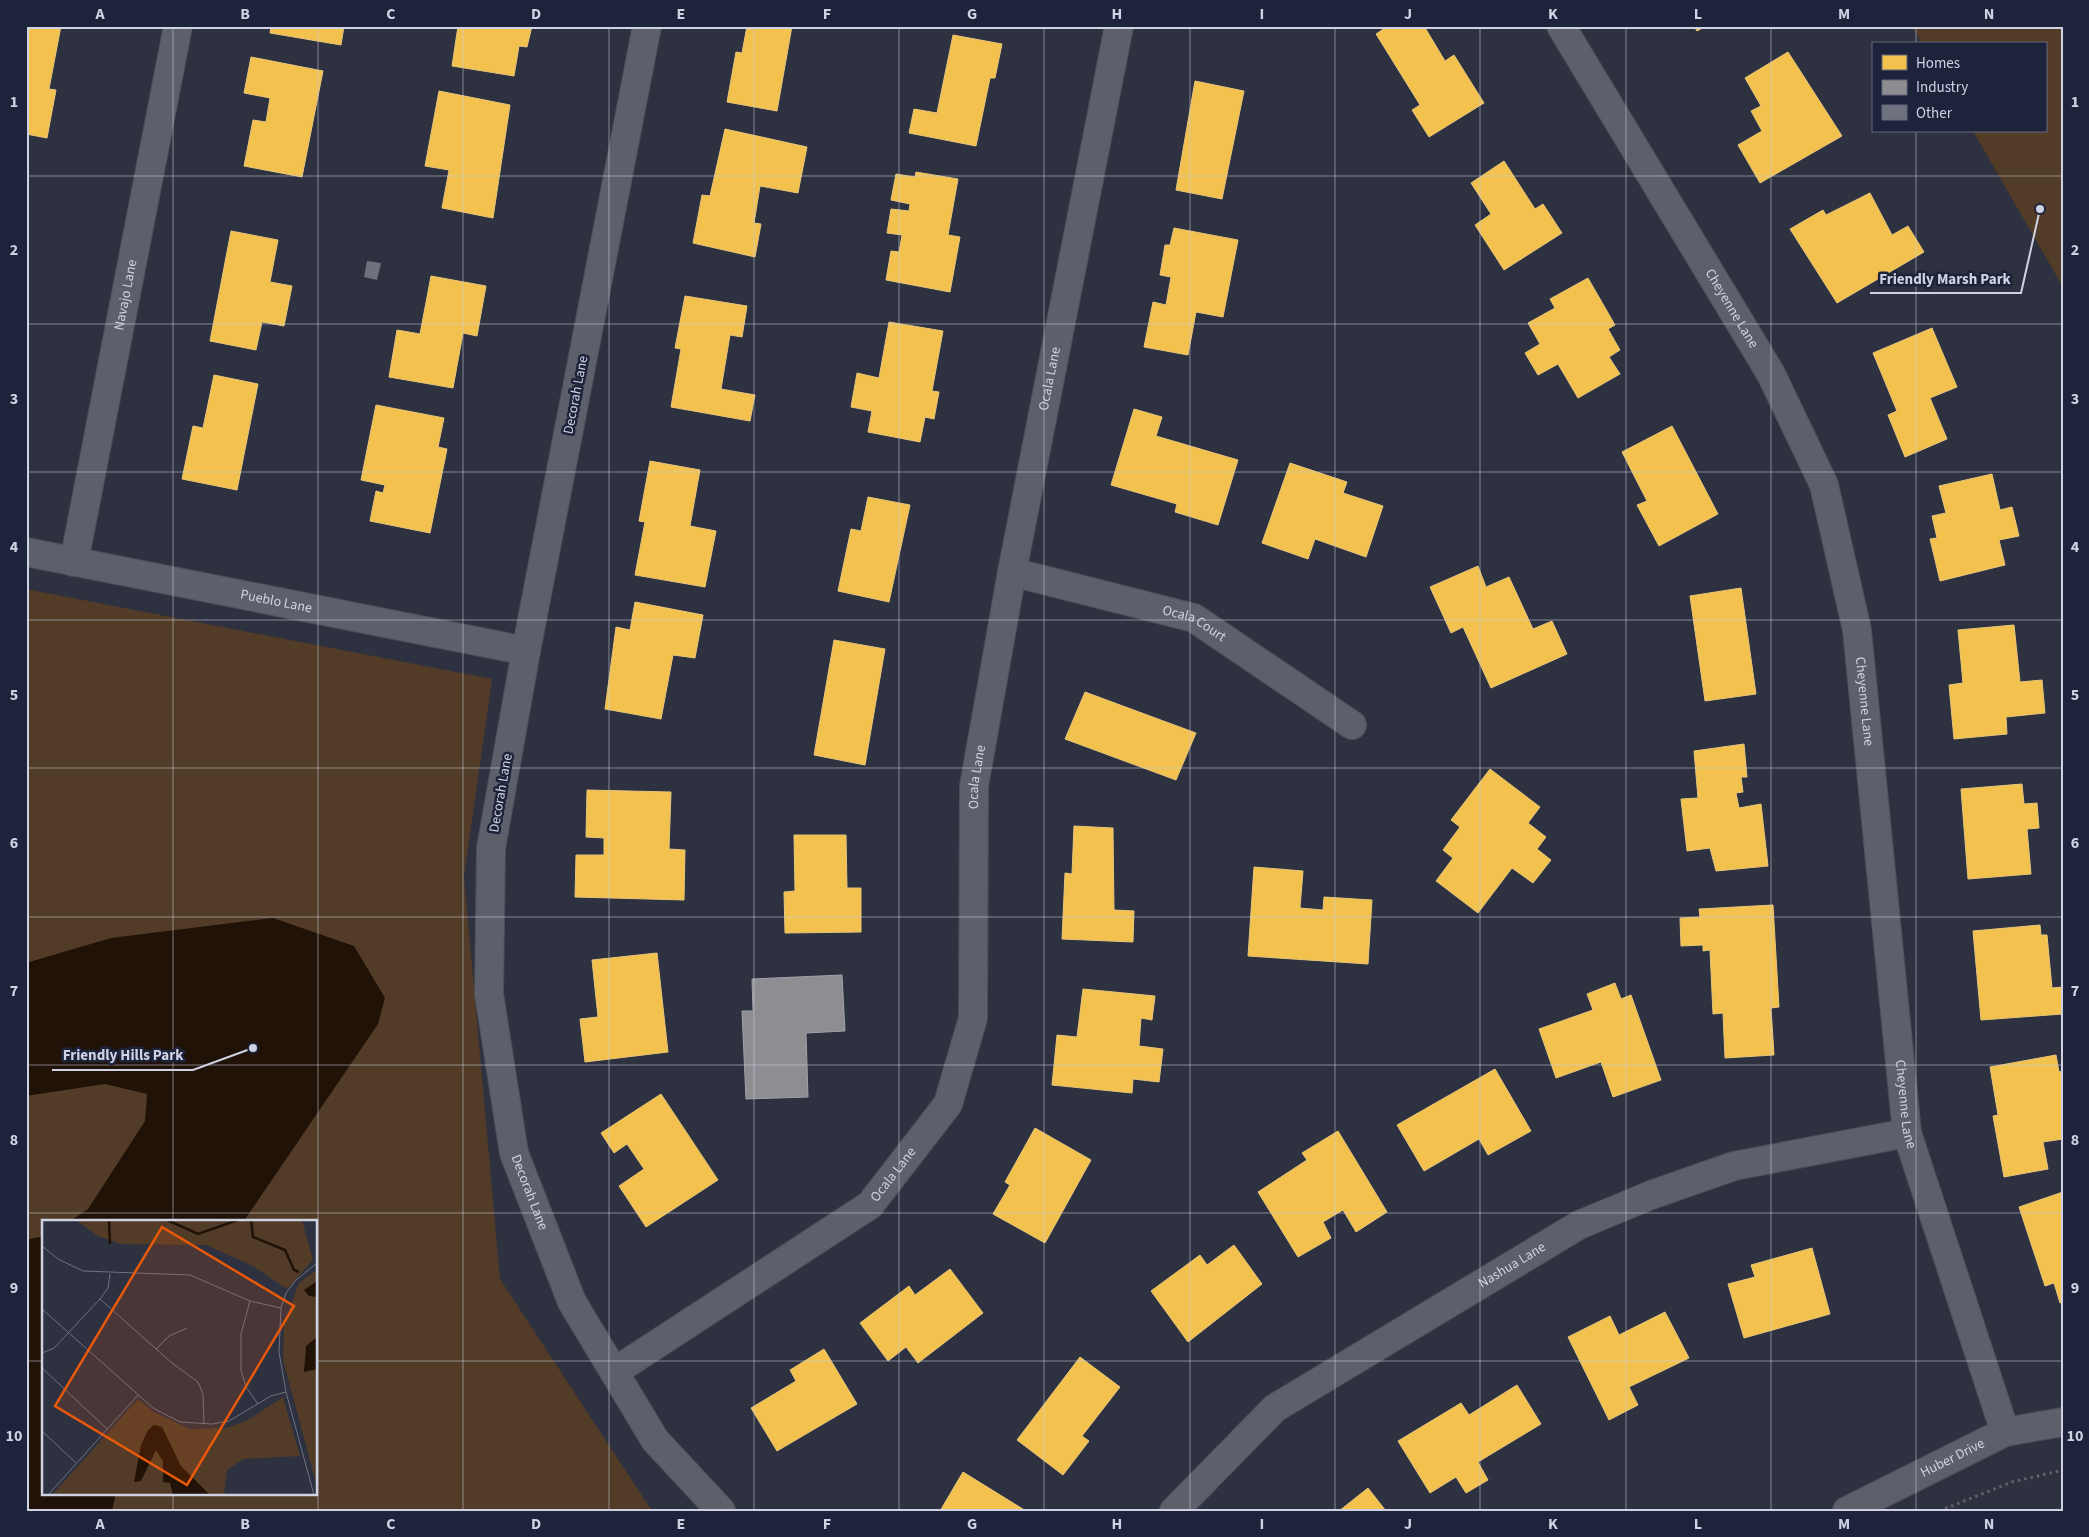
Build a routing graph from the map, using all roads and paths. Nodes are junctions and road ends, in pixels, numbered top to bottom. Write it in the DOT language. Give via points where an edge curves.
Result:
graph roads {
  1 [pos="178,26"];
  2 [pos="646,26"];
  3 [pos="1119,26"];
  4 [pos="1561,26"];
  5 [pos="26,552"];
  6 [pos="74,562"];
  7 [pos="1012,572"];
  8 [pos="526,651"];
  9 [pos="1352,725"];
  10 [pos="1907,1133"];
  11 [pos="614,1372"];
  12 [pos="2063,1422"];
  13 [pos="2005,1432"];
  14 [pos="2063,1470"];
  15 [pos="721,1511"];
  16 [pos="1174,1511"];
  17 [pos="1847,1511"];
  18 [pos="1939,1511"];
  1 -- 6 [label="street, Navajo Lane"];
  2 -- 8 [label="street, Decorah Lane"];
  3 -- 7 [label="street, Ocala Lane"];
  4 -- 10 [label="street, Cheyenne Lane" via="1770,374 1824,485 1857,630"];
  5 -- 6 [label="street, Pueblo Lane"];
  6 -- 8 [label="street, Pueblo Lane"];
  7 -- 9 [label="street, Ocala Court" via="1194,618"];
  7 -- 11 [label="street, Ocala Lane" via="974,786 973,1018 948,1104 870,1205"];
  8 -- 11 [label="street, Decorah Lane" via="491,848 489,994 514,1153 572,1302"];
  10 -- 13 [label="street, Cheyenne Lane"];
  10 -- 16 [label="street, Nashua Lane" via="1734,1166 1651,1195 1580,1225 1275,1408"];
  11 -- 15 [label="street, Decorah Lane" via="655,1440"];
  12 -- 13 [label="street, Huber Drive"];
  13 -- 17 [label="street, Huber Drive"];
  14 -- 18 [label="path" via="2012,1482"];
}
